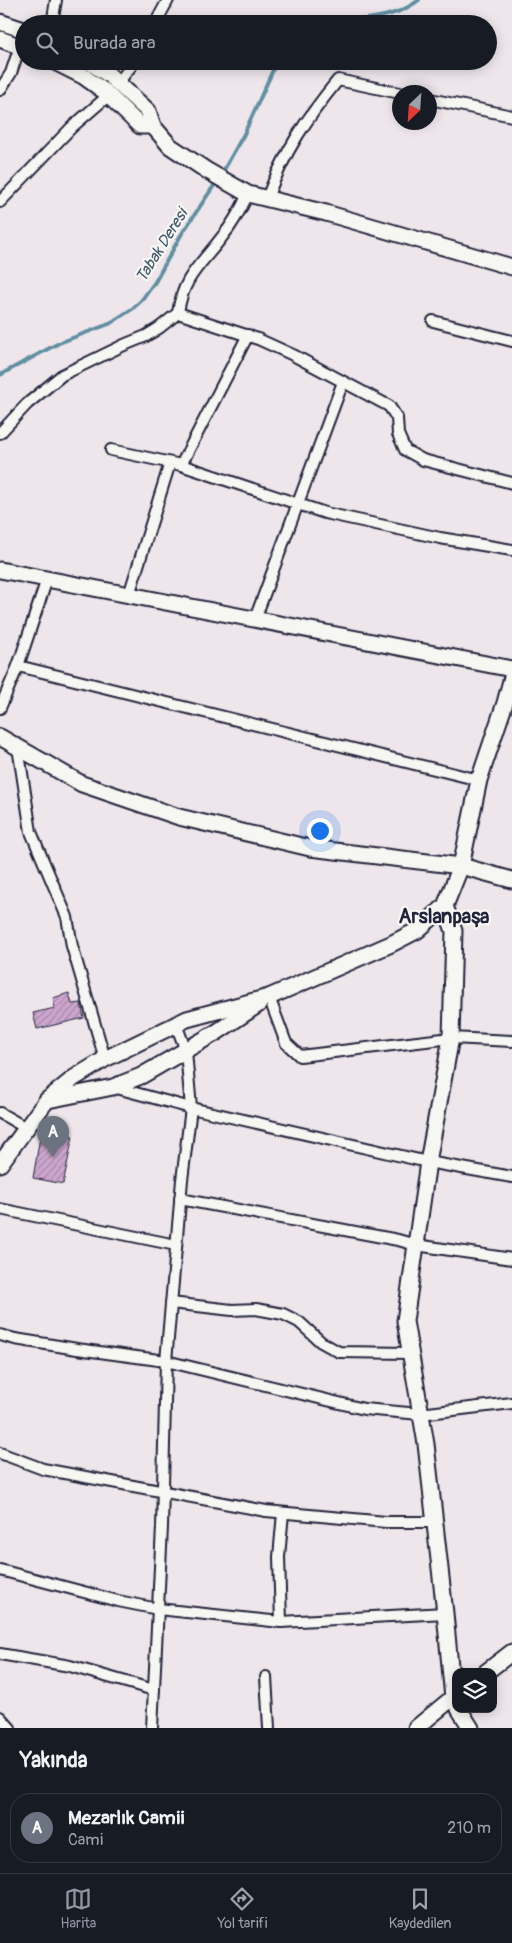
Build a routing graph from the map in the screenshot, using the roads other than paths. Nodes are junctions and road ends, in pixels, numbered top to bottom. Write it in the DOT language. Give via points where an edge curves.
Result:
graph roads {
  1 [pos="56,0"];
  2 [pos="168,0"];
  3 [pos="54,15"];
  4 [pos="160,15"];
  5 [pos="0,22"];
  6 [pos="15,27"];
  7 [pos="0,39"];
  8 [pos="15,44"];
  9 [pos="15,64"];
  10 [pos="71,70"];
  11 [pos="102,70"];
  12 [pos="128,70"];
  13 [pos="114,89"];
  14 [pos="0,90"];
  15 [pos="392,91"];
  16 [pos="437,100"];
  17 [pos="512,116"];
  18 [pos="248,194"];
  19 [pos="267,198"];
  20 [pos="0,202"];
  21 [pos="512,268"];
  22 [pos="178,313"];
  23 [pos="433,321"];
  24 [pos="248,335"];
  25 [pos="512,341"];
  26 [pos="343,382"];
  27 [pos="0,433"];
  28 [pos="112,450"];
  29 [pos="170,463"];
  30 [pos="181,465"];
  31 [pos="512,483"];
  32 [pos="298,504"];
  33 [pos="512,550"];
  34 [pos="0,570"];
  35 [pos="47,579"];
  36 [pos="129,595"];
  37 [pos="255,619"];
  38 [pos="18,666"];
  39 [pos="512,669"];
  40 [pos="512,677"];
  41 [pos="509,704"];
  42 [pos="0,708"];
  43 [pos="0,737"];
  44 [pos="18,747"];
  45 [pos="479,780"];
  46 [pos="461,866"];
  47 [pos="512,880"];
  48 [pos="445,906"];
  49 [pos="270,997"];
  50 [pos="176,1024"];
  51 [pos="451,1038"];
  52 [pos="512,1041"];
  53 [pos="186,1051"];
  54 [pos="105,1059"];
  55 [pos="114,1087"];
  56 [pos="47,1100"];
  57 [pos="191,1108"];
  58 [pos="0,1113"];
  59 [pos="26,1128"];
  60 [pos="428,1162"];
  61 [pos="0,1164"];
  62 [pos="512,1177"];
  63 [pos="180,1199"];
  64 [pos="0,1209"];
  65 [pos="176,1245"];
  66 [pos="416,1245"];
  67 [pos="512,1259"];
  68 [pos="171,1303"];
  69 [pos="0,1335"];
  70 [pos="410,1353"];
  71 [pos="166,1361"];
  72 [pos="512,1403"];
  73 [pos="420,1414"];
  74 [pos="0,1453"];
  75 [pos="163,1492"];
  76 [pos="283,1513"];
  77 [pos="435,1522"];
  78 [pos="0,1570"];
  79 [pos="158,1609"];
  80 [pos="445,1613"];
  81 [pos="281,1622"];
  82 [pos="512,1652"];
  83 [pos="0,1654"];
  84 [pos="491,1668"];
  85 [pos="452,1669"];
  86 [pos="266,1677"];
  87 [pos="154,1690"];
  88 [pos="452,1704"];
  89 [pos="463,1713"];
  90 [pos="0,1718"];
  91 [pos="10,1728"];
  92 [pos="152,1728"];
  93 [pos="268,1728"];
  94 [pos="416,1728"];
  95 [pos="471,1728"];
  1 -- 3 [label="street"];
  2 -- 4 [label="street"];
  5 -- 6 [label="street"];
  7 -- 8 [label="street"];
  9 -- 14 [label="street"];
  10 -- 13 [label="street"];
  11 -- 13 [label="street" via="110,75"];
  12 -- 13 [label="street"];
  13 -- 18 [label="street" via="148,111 153,126 170,146"];
  13 -- 20 [label="street" via="72,127"];
  15 -- 19 [label="street" via="338,80 298,134 280,164"];
  16 -- 17 [label="street"];
  18 -- 19 [label="street"];
  18 -- 22 [label="street" via="223,237 190,275 180,297"];
  19 -- 21 [label="street"];
  22 -- 24 [label="street"];
  22 -- 27 [label="street" via="146,336 62,375 27,404"];
  23 -- 25 [label="street"];
  24 -- 26 [label="street"];
  24 -- 30 [label="street"];
  26 -- 31 [label="street" via="389,406 397,418 398,434 405,450 423,460"];
  26 -- 32 [label="street"];
  28 -- 29 [label="street"];
  29 -- 30 [label="street"];
  29 -- 36 [label="street"];
  30 -- 32 [label="street"];
  32 -- 33 [label="street" via="335,516"];
  32 -- 37 [label="street"];
  34 -- 35 [label="street"];
  35 -- 36 [label="street"];
  35 -- 38 [label="street"];
  36 -- 37 [label="street"];
  37 -- 39 [label="street"];
  38 -- 42 [label="street"];
  38 -- 45 [label="street"];
  40 -- 41 [label="street"];
  41 -- 45 [label="street"];
  43 -- 44 [label="street"];
  44 -- 46 [label="street" via="82,784 179,817 310,848"];
  44 -- 54 [label="street" via="31,832 67,917 72,946"];
  45 -- 46 [label="street"];
  46 -- 47 [label="street"];
  46 -- 48 [label="street"];
  48 -- 49 [label="street" via="418,930"];
  48 -- 51 [label="street" via="454,931"];
  49 -- 50 [label="street" via="187,1018"];
  49 -- 51 [label="street" via="286,1043 300,1056"];
  49 -- 53 [label="street"];
  50 -- 53 [label="street"];
  50 -- 54 [label="street"];
  51 -- 52 [label="street"];
  51 -- 60 [label="street"];
  53 -- 55 [label="street"];
  53 -- 57 [label="street"];
  54 -- 56 [label="street"];
  55 -- 56 [label="street"];
  55 -- 57 [label="street"];
  56 -- 59 [label="street"];
  57 -- 60 [label="street"];
  57 -- 63 [label="street"];
  58 -- 59 [label="street"];
  59 -- 61 [label="street"];
  60 -- 62 [label="street"];
  60 -- 66 [label="street"];
  63 -- 65 [label="street"];
  63 -- 66 [label="street"];
  64 -- 65 [label="street"];
  65 -- 68 [label="street"];
  66 -- 67 [label="street"];
  66 -- 70 [label="street" via="405,1321"];
  68 -- 70 [label="street" via="283,1314 339,1352"];
  68 -- 71 [label="street"];
  69 -- 71 [label="street"];
  70 -- 73 [label="street"];
  71 -- 73 [label="street" via="364,1409"];
  71 -- 75 [label="street"];
  72 -- 73 [label="street"];
  73 -- 77 [label="street"];
  74 -- 75 [label="street" via="43,1469"];
  75 -- 76 [label="street"];
  75 -- 79 [label="street"];
  76 -- 77 [label="street" via="386,1522"];
  76 -- 81 [label="street" via="279,1557"];
  77 -- 80 [label="street"];
  78 -- 79 [label="street"];
  79 -- 81 [label="street"];
  79 -- 87 [label="street"];
  80 -- 81 [label="street"];
  80 -- 85 [label="street"];
  82 -- 84 [label="street"];
  83 -- 87 [label="street" via="70,1666"];
  86 -- 93 [label="street"];
  87 -- 92 [label="street"];
  88 -- 94 [label="street"];
  89 -- 95 [label="street"];
  90 -- 91 [label="street"];
}
